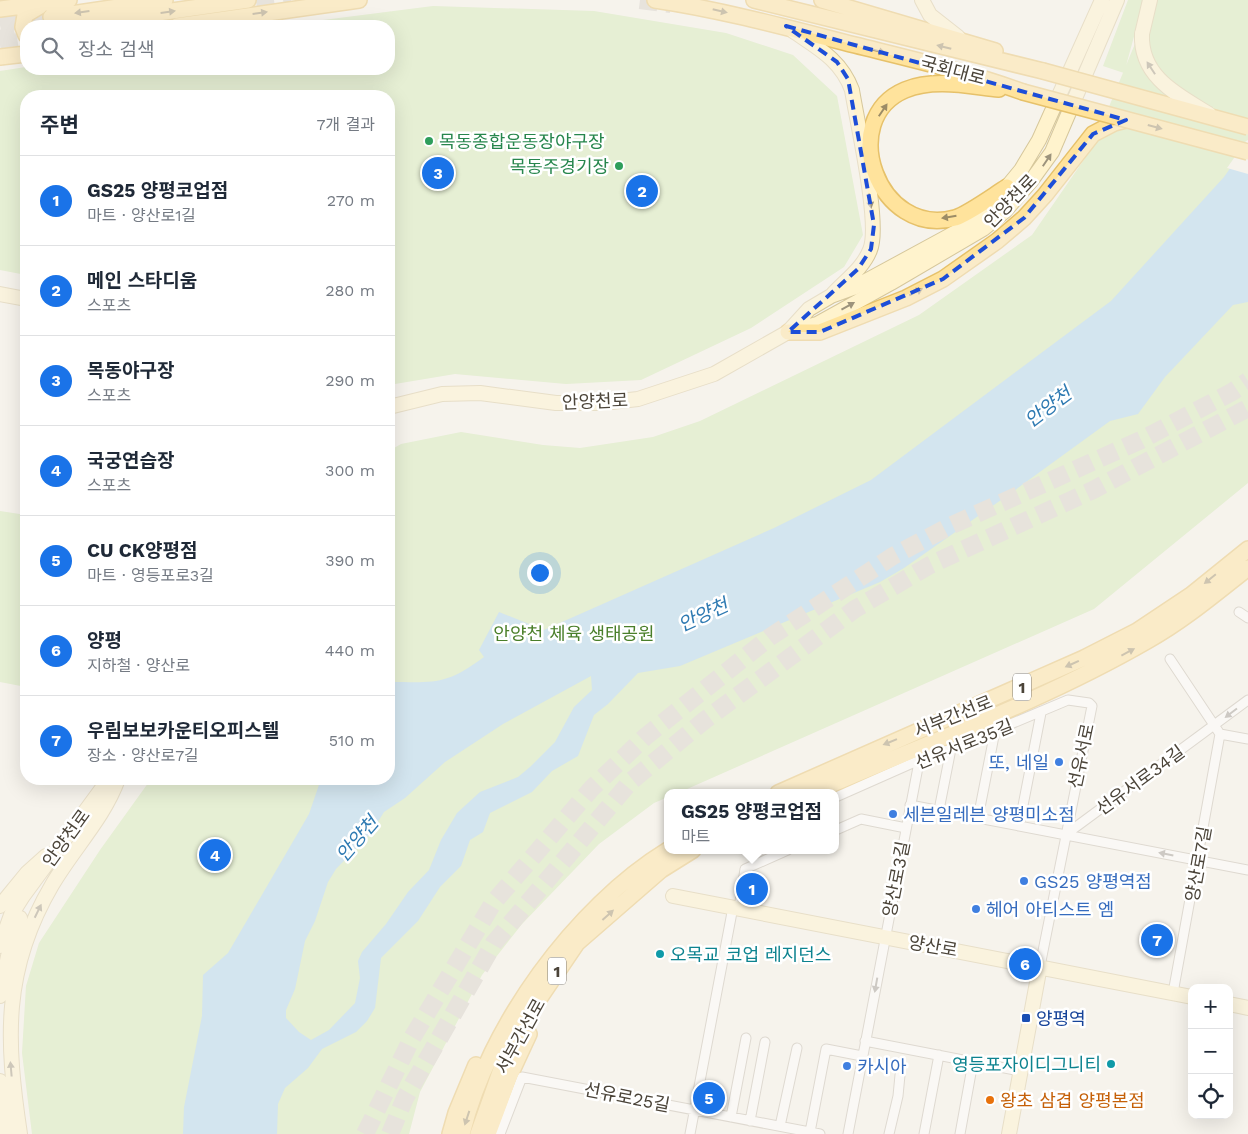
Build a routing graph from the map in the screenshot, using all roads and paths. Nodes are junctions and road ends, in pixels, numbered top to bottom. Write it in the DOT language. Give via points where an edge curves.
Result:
graph roads {
  1 [pos="69,0"];
  2 [pos="165,0"];
  3 [pos="248,0"];
  4 [pos="359,0"];
  5 [pos="655,0"];
  6 [pos="754,0"];
  7 [pos="822,0"];
  8 [pos="866,0"];
  9 [pos="922,0"];
  10 [pos="1092,0"];
  11 [pos="1102,0"];
  12 [pos="1117,0"];
  13 [pos="1150,0"];
  14 [pos="0,9"];
  15 [pos="52,10"];
  16 [pos="25,20"];
  17 [pos="110,20"];
  18 [pos="219,20"];
  19 [pos="786,26"];
  20 [pos="1086,32"];
  21 [pos="960,39"];
  22 [pos="20,55"];
  23 [pos="0,57"];
  24 [pos="1043,71"];
  25 [pos="1023,92"];
  26 [pos="1216,118"];
  27 [pos="1126,120"];
  28 [pos="1248,127"];
  29 [pos="1248,152"];
  30 [pos="1007,187"];
  31 [pos="0,294"];
  32 [pos="831,296"];
  33 [pos="20,298"];
  34 [pos="788,332"];
  35 [pos="395,406"];
  36 [pos="1248,549"];
  37 [pos="1248,568"];
  38 [pos="1248,581"];
  39 [pos="1200,607"];
  40 [pos="1239,612"];
  41 [pos="1248,618"];
  42 [pos="1170,660"];
  43 [pos="1248,700"];
  44 [pos="1092,706"];
  45 [pos="1041,713"];
  46 [pos="1214,725"];
  47 [pos="995,732"];
  48 [pos="1220,734"];
  49 [pos="1248,739"];
  50 [pos="951,749"];
  51 [pos="919,762"];
  52 [pos="105,785"];
  53 [pos="115,785"];
  54 [pos="787,789"];
  55 [pos="821,789"];
  56 [pos="839,796"];
  57 [pos="910,805"];
  58 [pos="939,810"];
  59 [pos="978,818"];
  60 [pos="1019,826"];
  61 [pos="906,828"];
  62 [pos="839,829"];
  63 [pos="1065,835"];
  64 [pos="67,837"];
  65 [pos="664,852"];
  66 [pos="687,854"];
  67 [pos="779,854"];
  68 [pos="1199,861"];
  69 [pos="1248,870"];
  70 [pos="42,872"];
  71 [pos="673,896"];
  72 [pos="0,906"];
  73 [pos="736,908"];
  74 [pos="884,938"];
  75 [pos="572,941"];
  76 [pos="0,946"];
  77 [pos="1040,966"];
  78 [pos="0,990"];
  79 [pos="1173,993"];
  80 [pos="1188,996"];
  81 [pos="1233,1005"];
  82 [pos="1248,1008"];
  83 [pos="746,1038"];
  84 [pos="865,1041"];
  85 [pos="765,1042"];
  86 [pos="797,1048"];
  87 [pos="939,1055"];
  88 [pos="862,1056"];
  89 [pos="973,1062"];
  90 [pos="1020,1071"];
  91 [pos="900,1075"];
  92 [pos="0,1081"];
  93 [pos="694,1110"];
  94 [pos="731,1117"];
  95 [pos="750,1121"];
  96 [pos="780,1126"];
  97 [pos="815,1133"];
  98 [pos="6,1134"];
  99 [pos="20,1134"];
  100 [pos="450,1134"];
  101 [pos="462,1134"];
  102 [pos="478,1134"];
  103 [pos="488,1134"];
  104 [pos="500,1134"];
  105 [pos="690,1134"];
  106 [pos="848,1134"];
  107 [pos="889,1134"];
  108 [pos="924,1134"];
  109 [pos="960,1134"];
  110 [pos="1009,1134"];
  1 -- 15 [label="main road"];
  2 -- 15 [label="main road, one-way"];
  17 -- 3 [label="main road, one-way"];
  18 -- 4 [label="main road, one-way"];
  5 -- 19 [label="main road, 국회대로, one-way" via="705,7"];
  24 -- 6 [label="main road, 국회대로, one-way"];
  7 -- 8 [label="main road"];
  7 -- 21 [label="main road"];
  9 -- 21 [label="main road" via="930,15"];
  10 -- 20 [label="main road"];
  11 -- 20 [label="main road, 안양천로"];
  34 -- 12 [label="main road, 안양천로, one-way" via="817,324 891,283 970,237 1005,211 1052,152"];
  26 -- 13 [label="main road, one-way, bridge" via="1173,92 1158,79 1144,56 1142,34"];
  14 -- 15 [label="main road"];
  15 -- 16 [label="main road" via="34,8"];
  19 -- 25 [label="main road, 국회대로, one-way" via="983,78"];
  19 -- 32 [label="main road, one-way" via="837,62 852,90 874,237 865,260"];
  20 -- 30 [label="main road, 안양천로" via="1039,140"];
  21 -- 24 [label="main road"];
  22 -- 23 [label="main road"];
  24 -- 26 [label="main road, 국회대로, bridge"];
  25 -- 27 [label="main road, 국회대로, bridge"];
  30 -- 25 [label="main road, one-way" via="956,218 929,220 907,211 889,199 876,178 870,150 872,127 884,106 902,91 918,85 946,84"];
  26 -- 28 [label="main road, 국회대로, bridge"];
  27 -- 29 [label="main road, 국회대로, one-way, bridge"];
  34 -- 27 [label="main road, one-way" via="820,332 906,298 943,278 1024,218 1093,134"];
  30 -- 32 [label="main road, 안양천로" via="976,219 958,231 853,288"];
  31 -- 33 [label="main road"];
  32 -- 34 [label="main road, 안양천로" via="809,309"];
  34 -- 35 [label="main road, 안양천로" via="714,374 638,399 556,403 480,392 442,394"];
  36 -- 54 [label="main road, 서부간선로 / 1, one-way" via="1191,595 1137,631 994,699 872,749"];
  37 -- 39 [label="main road, 서부간선로 / 1"];
  38 -- 39 [label="main road"];
  55 -- 39 [label="main road, 서부간선로 / 1, one-way" via="1091,672 1148,641"];
  40 -- 41 [label="street"];
  42 -- 46 [label="street"];
  43 -- 46 [label="street, 선유서로34길, one-way"];
  44 -- 45 [label="street, 선유서로35길" via="1068,700"];
  44 -- 63 [label="street, 선유서로"];
  45 -- 47 [label="street, 선유서로35길"];
  45 -- 60 [label="street"];
  46 -- 48 [label="street"];
  46 -- 63 [label="street, 선유서로34길"];
  47 -- 50 [label="street, 선유서로35길"];
  47 -- 59 [label="street"];
  48 -- 49 [label="street"];
  48 -- 68 [label="street, 양산로7길"];
  50 -- 51 [label="street, 선유서로35길"];
  50 -- 58 [label="street"];
  51 -- 56 [label="street, 선유서로35길"];
  51 -- 57 [label="street, 양산로3길"];
  52 -- 64 [label="main road, 안양천로"];
  99 -- 53 [label="main road, one-way" via="11,1074 10,1024 17,971 25,942 52,884 106,805"];
  57 -- 58 [label="street"];
  57 -- 61 [label="street, 양산로3길"];
  58 -- 59 [label="street"];
  59 -- 60 [label="street"];
  60 -- 63 [label="street"];
  61 -- 62 [label="street" via="861,819"];
  61 -- 74 [label="street, 양산로3길"];
  68 -- 63 [label="street, one-way"];
  63 -- 77 [label="street, 선유서로"];
  64 -- 70 [label="main road, 안양천로"];
  64 -- 72 [label="main road" via="27,873"];
  65 -- 75 [label="main road, 서부간선로 / 1" via="609,896"];
  75 -- 66 [label="main road, 서부간선로 / 1, one-way" via="661,870"];
  67 -- 73 [label="street" via="745,869"];
  68 -- 69 [label="street"];
  68 -- 79 [label="street, 양산로7길"];
  70 -- 76 [label="main road, 안양천로" via="12,915"];
  70 -- 78 [label="main road, 안양천로" via="15,932"];
  71 -- 73 [label="main road, 양산로"];
  73 -- 74 [label="main road, 양산로"];
  73 -- 93 [label="street"];
  74 -- 77 [label="main road, 양산로"];
  74 -- 84 [label="street, 양산로3길, one-way"];
  75 -- 100 [label="main road" via="558,942 535,964 510,1000 474,1069"];
  75 -- 101 [label="main road, 서부간선로 / 1, one-way" via="526,992 491,1055"];
  75 -- 102 [label="main road, 서부간선로 / 1" via="505,1058"];
  75 -- 103 [label="main road" via="566,974 522,1047"];
  77 -- 79 [label="main road, 양산로"];
  77 -- 90 [label="main road, 선유서로"];
  79 -- 80 [label="main road, 양산로"];
  81 -- 82 [label="main road"];
  83 -- 94 [label="street"];
  84 -- 87 [label="street"];
  84 -- 88 [label="street, 양산로3길"];
  85 -- 95 [label="street"];
  86 -- 96 [label="street"];
  87 -- 89 [label="street"];
  87 -- 108 [label="street"];
  88 -- 97 [label="street" via="826,1049"];
  88 -- 106 [label="street, 양산로3길"];
  89 -- 90 [label="street"];
  89 -- 109 [label="street"];
  90 -- 110 [label="main road, 선유서로"];
  91 -- 107 [label="street"];
  92 -- 98 [label="main road"];
  93 -- 94 [label="street, 선유로25길"];
  93 -- 104 [label="street, 선유로25길" via="522,1077"];
  93 -- 105 [label="street"];
  94 -- 95 [label="street, 선유로25길"];
  95 -- 96 [label="street, 선유로25길"];
  96 -- 97 [label="street, 선유로25길"];
}
